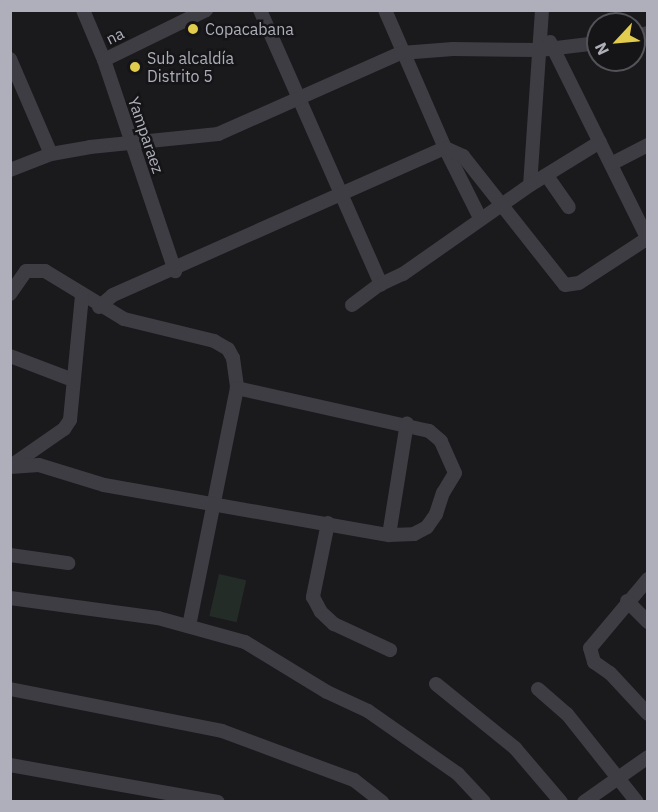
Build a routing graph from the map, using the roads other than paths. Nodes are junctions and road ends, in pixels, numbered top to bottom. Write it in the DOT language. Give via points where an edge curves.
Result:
graph roads {
  1 [pos="83,10"];
  2 [pos="206,10"];
  3 [pos="260,10"];
  4 [pos="385,10"];
  5 [pos="540,14"];
  6 [pos="186,15"];
  7 [pos="586,45"];
  8 [pos="547,50"];
  9 [pos="401,53"];
  10 [pos="10,59"];
  11 [pos="104,60"];
  12 [pos="297,100"];
  13 [pos="600,142"];
  14 [pos="132,143"];
  15 [pos="648,145"];
  16 [pos="445,148"];
  17 [pos="51,154"];
  18 [pos="611,164"];
  19 [pos="10,170"];
  20 [pos="547,176"];
  21 [pos="530,185"];
  22 [pos="339,195"];
  23 [pos="500,203"];
  24 [pos="568,207"];
  25 [pos="480,218"];
  26 [pos="647,238"];
  27 [pos="175,270"];
  28 [pos="381,284"];
  29 [pos="10,294"];
  30 [pos="82,296"];
  31 [pos="352,305"];
  32 [pos="99,306"];
  33 [pos="10,356"];
  34 [pos="73,380"];
  35 [pos="237,388"];
  36 [pos="407,423"];
  37 [pos="10,466"];
  38 [pos="216,502"];
  39 [pos="328,523"];
  40 [pos="389,535"];
  41 [pos="10,555"];
  42 [pos="68,563"];
  43 [pos="648,579"];
  44 [pos="10,598"];
  45 [pos="627,601"];
  46 [pos="648,622"];
  47 [pos="189,626"];
  48 [pos="390,650"];
  49 [pos="436,684"];
  50 [pos="10,689"];
  51 [pos="538,689"];
  52 [pos="648,714"];
  53 [pos="648,757"];
  54 [pos="10,765"];
  55 [pos="619,777"];
  56 [pos="218,801"];
  57 [pos="382,801"];
  58 [pos="484,801"];
  59 [pos="561,801"];
  60 [pos="584,801"];
  61 [pos="637,801"];
  1 -- 11 [label="street, Yamparaez"];
  2 -- 6 [label="street, na"];
  3 -- 12 [label="street"];
  4 -- 9 [label="street"];
  5 -- 8 [label="street"];
  6 -- 11 [label="street, na"];
  7 -- 8 [label="street"];
  8 -- 9 [label="street"];
  8 -- 13 [label="street"];
  8 -- 21 [label="street"];
  9 -- 12 [label="street"];
  9 -- 16 [label="street"];
  10 -- 17 [label="street"];
  11 -- 14 [label="street, Yamparaez"];
  12 -- 14 [label="street" via="218,134"];
  12 -- 22 [label="street"];
  13 -- 18 [label="street"];
  13 -- 20 [label="street"];
  14 -- 17 [label="street"];
  14 -- 27 [label="street, Yamparaez"];
  15 -- 18 [label="street"];
  16 -- 22 [label="street"];
  16 -- 23 [label="street" via="463,156"];
  16 -- 25 [label="street"];
  17 -- 19 [label="street"];
  18 -- 26 [label="street"];
  20 -- 21 [label="street"];
  20 -- 24 [label="street"];
  21 -- 23 [label="street"];
  22 -- 27 [label="street"];
  22 -- 28 [label="street"];
  23 -- 25 [label="street"];
  23 -- 26 [label="street" via="565,285 579,283"];
  25 -- 28 [label="street" via="403,274"];
  27 -- 32 [label="street" via="112,296"];
  28 -- 31 [label="street"];
  29 -- 30 [label="street" via="19,277 33,269 45,271"];
  30 -- 32 [label="street"];
  30 -- 34 [label="street"];
  32 -- 35 [label="street" via="152,328 214,341 228,349"];
  33 -- 34 [label="street"];
  34 -- 37 [label="street" via="70,420 64,429"];
  35 -- 36 [label="street"];
  35 -- 38 [label="street"];
  36 -- 40 [label="street"];
  36 -- 40 [label="street" via="429,431 441,441 455,473 427,527 414,534"];
  37 -- 38 [label="street" via="39,465 104,485"];
  38 -- 39 [label="street"];
  38 -- 47 [label="street"];
  39 -- 40 [label="street"];
  39 -- 48 [label="street" via="313,597 334,624"];
  41 -- 42 [label="street"];
  43 -- 45 [label="street"];
  44 -- 47 [label="street" via="158,618"];
  45 -- 46 [label="street"];
  45 -- 52 [label="street" via="590,648 594,662 610,673"];
  47 -- 58 [label="street" via="245,642 327,692 368,711 458,774"];
  49 -- 59 [label="street" via="515,748"];
  50 -- 57 [label="street" via="222,731 354,780"];
  51 -- 55 [label="street" via="567,714"];
  53 -- 55 [label="street"];
  54 -- 56 [label="street"];
  55 -- 60 [label="street"];
  55 -- 61 [label="street"];
}
